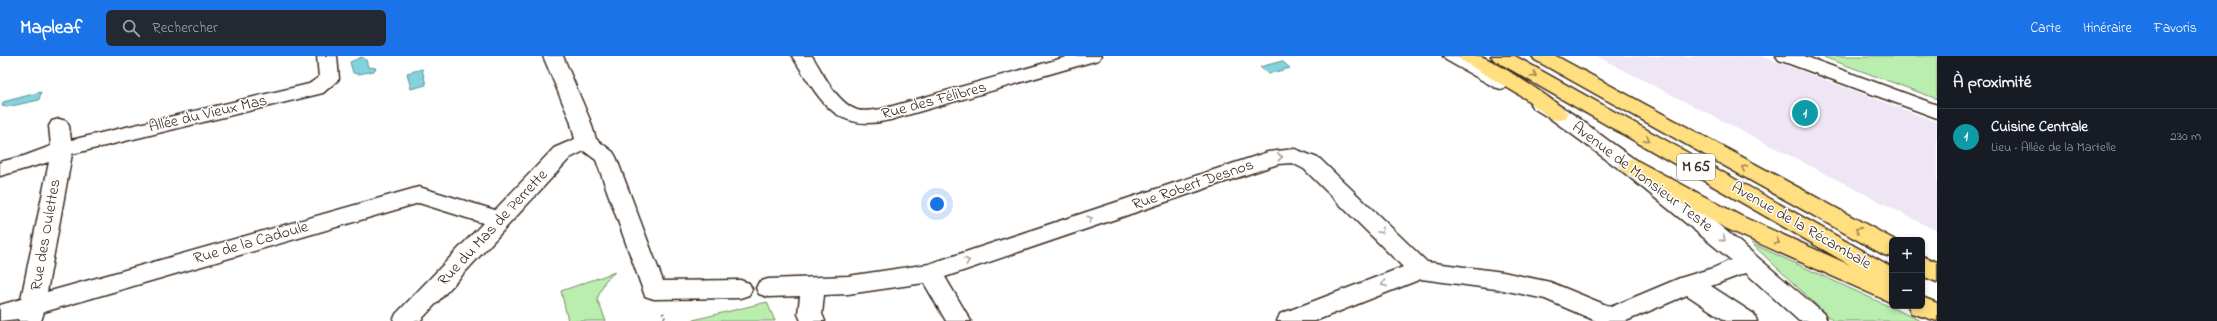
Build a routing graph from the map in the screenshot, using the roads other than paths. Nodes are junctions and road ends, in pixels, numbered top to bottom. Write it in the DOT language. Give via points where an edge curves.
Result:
graph roads {
  1 [pos="327,56"];
  2 [pos="553,56"];
  3 [pos="802,56"];
  4 [pos="1091,56"];
  5 [pos="1453,56"];
  6 [pos="1468,56"];
  7 [pos="1500,56"];
  8 [pos="1542,56"];
  9 [pos="1563,56"];
  10 [pos="1786,56"];
  11 [pos="1631,104"];
  12 [pos="1937,112"];
  13 [pos="1558,114"];
  14 [pos="59,126"];
  15 [pos="586,142"];
  16 [pos="62,148"];
  17 [pos="0,156"];
  18 [pos="1630,166"];
  19 [pos="0,169"];
  20 [pos="501,220"];
  21 [pos="1889,246"];
  22 [pos="1749,262"];
  23 [pos="1925,267"];
  24 [pos="1420,270"];
  25 [pos="930,273"];
  26 [pos="1937,273"];
  27 [pos="1889,276"];
  28 [pos="1689,284"];
  29 [pos="813,287"];
  30 [pos="768,288"];
  31 [pos="740,289"];
  32 [pos="1889,293"];
  33 [pos="1925,298"];
  34 [pos="1937,304"];
  35 [pos="1925,308"];
  36 [pos="31,313"];
  37 [pos="1937,314"];
  38 [pos="0,315"];
  39 [pos="405,321"];
  40 [pos="813,321"];
  41 [pos="959,321"];
  42 [pos="1290,321"];
  43 [pos="1745,321"];
  44 [pos="1815,321"];
  1 -- 16 [label="street, Allée du Vieux Mas" via="329,79 316,89"];
  2 -- 15 [label="street" via="580,120"];
  3 -- 4 [label="street, Rue des Félibres" via="839,108 850,115 866,118"];
  5 -- 13 [label="street, Avenue de Monsieur Teste"];
  6 -- 13 [label="main road" via="1533,95"];
  7 -- 27 [label="main road, Avenue de la Récambale / M 65, one-way"];
  8 -- 11 [label="main road, Avenue de la Récambale / M 65"];
  9 -- 11 [label="main road" via="1598,78"];
  10 -- 12 [label="street"];
  21 -- 11 [label="main road, Avenue de la Récambale / M 65, one-way"];
  13 -- 18 [label="street, Avenue de Monsieur Teste"];
  14 -- 16 [label="street, Rue des Oulettes"];
  15 -- 20 [label="street, Rue du Mas de Perrette" via="562,153"];
  15 -- 31 [label="street" via="605,157 654,290"];
  16 -- 17 [label="street, Allée du Vieux Mas" via="29,149"];
  16 -- 19 [label="street, Allée du Vieux Mas" via="30,162"];
  16 -- 36 [label="street, Rue des Oulettes"];
  18 -- 22 [label="street, Avenue de Monsieur Teste, one-way"];
  18 -- 32 [label="main road, one-way" via="1734,222"];
  20 -- 36 [label="street, Rue de la Cadoule" via="419,195"];
  20 -- 39 [label="street, Rue du Mas de Perrette"];
  22 -- 28 [label="street"];
  22 -- 44 [label="street, Avenue de Monsieur Teste"];
  23 -- 26 [label="main road"];
  25 -- 24 [label="street, Rue Robert Desnos, one-way" via="1276,157 1295,156 1312,164"];
  24 -- 28 [label="street" via="1502,281 1550,291 1611,317"];
  24 -- 42 [label="street, one-way"];
  25 -- 29 [label="street, Rue Robert Desnos" via="848,285"];
  25 -- 41 [label="street"];
  28 -- 43 [label="street"];
  29 -- 30 [label="street, Rue Robert Desnos"];
  29 -- 40 [label="street" via="810,314"];
  33 -- 34 [label="main road"];
  35 -- 37 [label="main road"];
  36 -- 38 [label="street, Rue de la Cadoule"];
}
